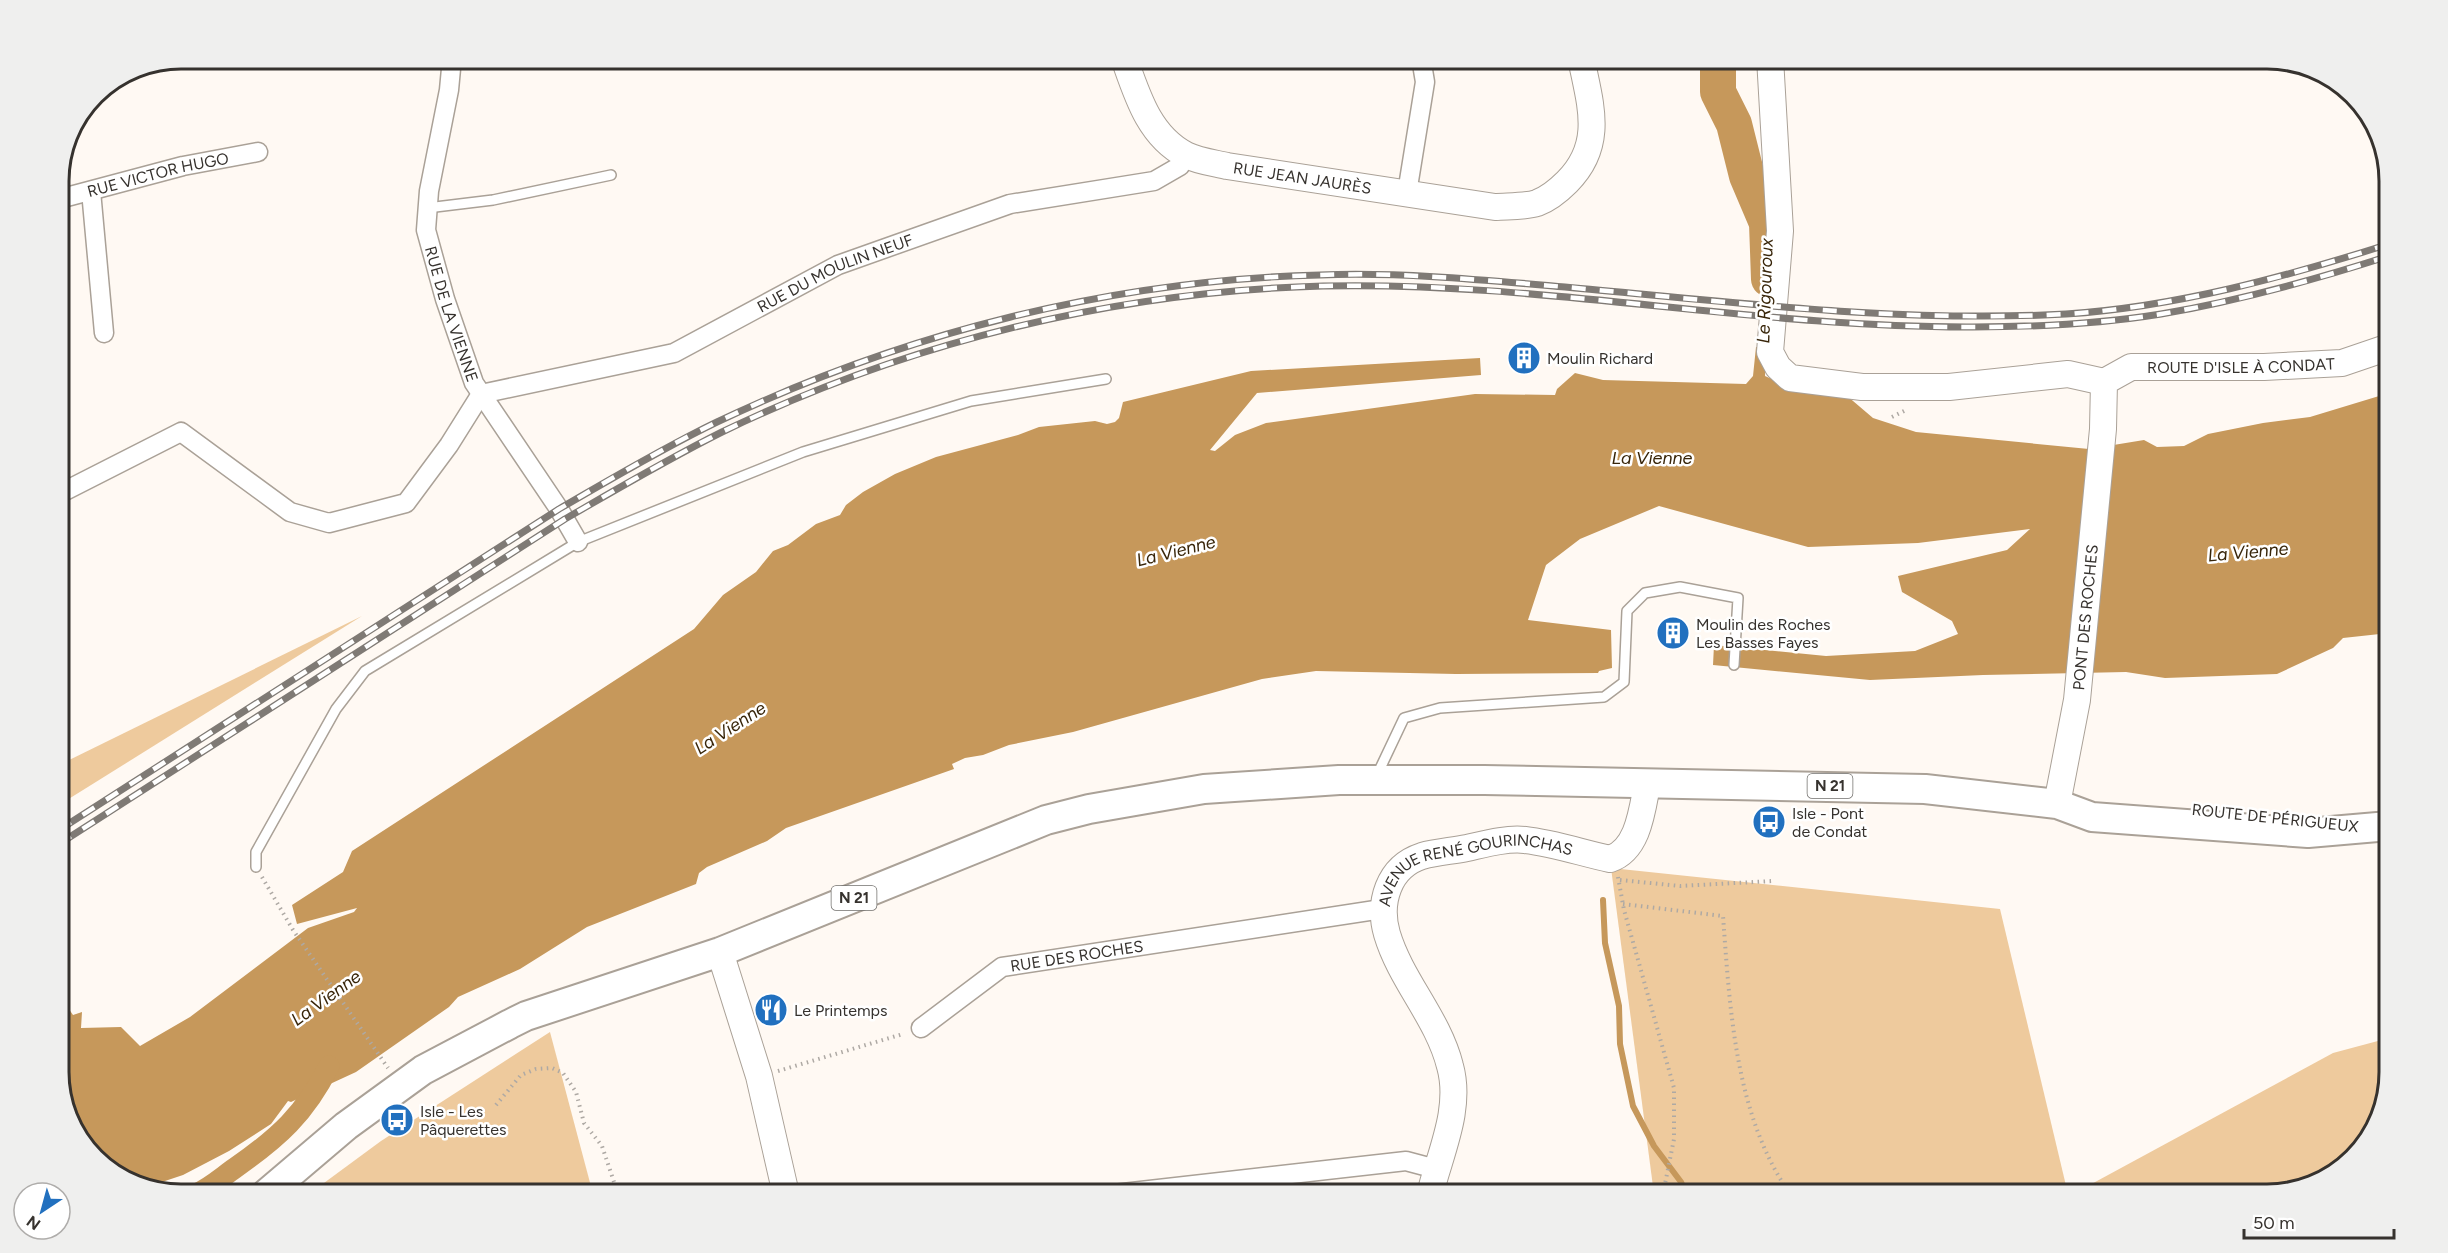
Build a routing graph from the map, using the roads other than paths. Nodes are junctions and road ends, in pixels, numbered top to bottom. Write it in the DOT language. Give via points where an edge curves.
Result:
graph roads {
  1 [pos="451,69"];
  2 [pos="1128,69"];
  3 [pos="1423,69"];
  4 [pos="1583,69"];
  5 [pos="1771,69"];
  6 [pos="258,152"];
  7 [pos="1186,155"];
  8 [pos="611,175"];
  9 [pos="91,192"];
  10 [pos="1407,193"];
  11 [pos="69,197"];
  12 [pos="428,208"];
  13 [pos="104,333"];
  14 [pos="2379,350"];
  15 [pos="1106,379"];
  16 [pos="2104,382"];
  17 [pos="481,394"];
  18 [pos="69,489"];
  19 [pos="578,542"];
  20 [pos="1734,664"];
  21 [pos="1374,780"];
  22 [pos="1647,785"];
  23 [pos="2057,804"];
  24 [pos="2378,826"];
  25 [pos="256,867"];
  26 [pos="1382,909"];
  27 [pos="720,952"];
  28 [pos="921,1028"];
  29 [pos="1436,1169"];
  30 [pos="278,1184"];
  31 [pos="784,1184"];
  32 [pos="1202,1184"];
  33 [pos="1432,1184"];
  1 -- 12 [label="street, RUE DE LA VIENNE"];
  2 -- 7 [label="street, RUE JEAN JAURÈS" via="1143,111 1162,137"];
  3 -- 10 [label="street" via="1425,82"];
  4 -- 10 [label="street, RUE JEAN JAURÈS" via="1593,124 1589,151 1576,174 1559,190 1537,203 1495,207"];
  5 -- 16 [label="street" via="1780,231 1770,352 1778,367 1790,378 1863,387 1949,387 2068,374"];
  6 -- 9 [label="street, RUE VICTOR HUGO" via="183,166"];
  7 -- 10 [label="street, RUE JEAN JAURÈS" via="1227,166"];
  7 -- 17 [label="street, RUE DU MOULIN NEUF" via="1180,166 1154,181 1010,204 838,265 674,353"];
  8 -- 12 [label="lane" via="493,200"];
  9 -- 11 [label="street, RUE VICTOR HUGO"];
  9 -- 13 [label="street"];
  12 -- 17 [label="street, RUE DE LA VIENNE" via="426,230 445,299"];
  14 -- 16 [label="street, ROUTE D'ISLE À CONDAT" via="2342,363 2131,367"];
  15 -- 19 [label="lane" via="971,401 802,452"];
  16 -- 23 [label="street, PONT DES ROCHES" via="2077,700"];
  17 -- 18 [label="street" via="406,503 329,523 290,512 181,432"];
  17 -- 19 [label="street, RUE DE LA VIENNE"];
  19 -- 25 [label="lane" via="365,671 336,709 256,852"];
  20 -- 21 [label="lane" via="1738,598 1680,587 1645,593 1627,611 1624,682 1605,697 1440,708 1404,718"];
  21 -- 22 [label="main road, N 21"];
  21 -- 27 [label="main road, N 21" via="1204,789 1089,808 1029,826"];
  22 -- 23 [label="main road, N 21" via="1925,789"];
  22 -- 26 [label="street, AVENUE RENÉ GOURINCHAS" via="1630,844 1619,856 1615,870 1524,840 1505,841 1421,857 1406,864 1393,878"];
  23 -- 24 [label="main road, ROUTE DE PÉRIGUEUX / N 21" via="2092,817 2308,833"];
  26 -- 28 [label="street, RUE DES ROCHES" via="1002,967"];
  26 -- 29 [label="street, AVENUE RENÉ GOURINCHAS" via="1395,956 1440,1038 1451,1067 1450,1123"];
  27 -- 30 [label="main road, N 21" via="526,1016 463,1047 423,1070 346,1126"];
  27 -- 31 [label="street" via="759,1076"];
  29 -- 32 [label="street" via="1406,1161"];
  29 -- 33 [label="street, AVENUE RENÉ GOURINCHAS"];
}
